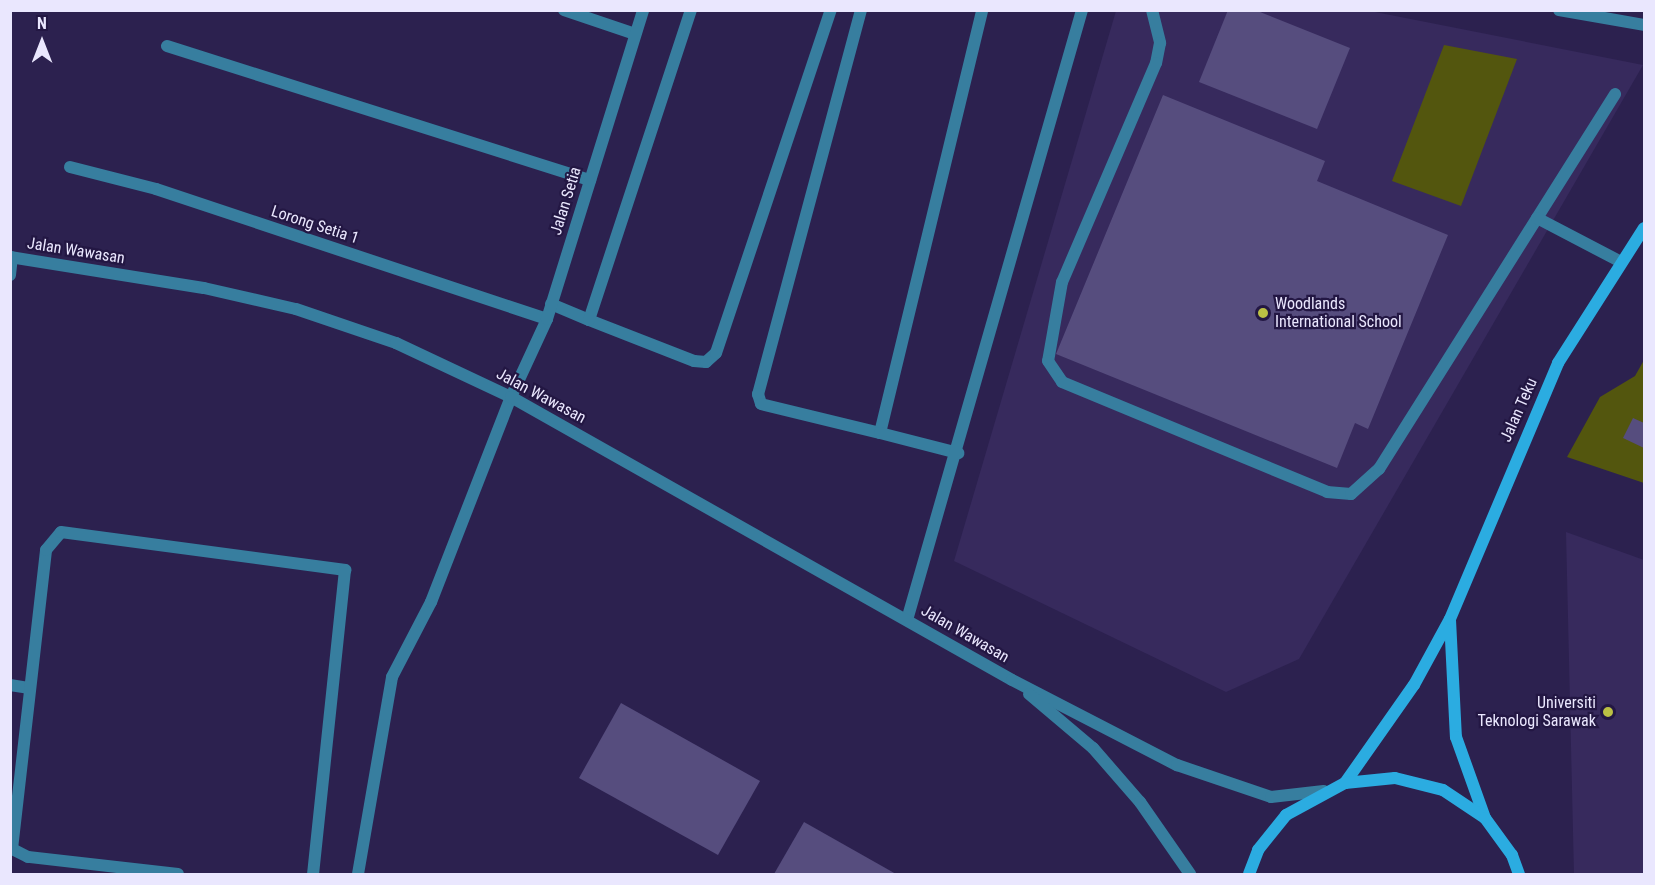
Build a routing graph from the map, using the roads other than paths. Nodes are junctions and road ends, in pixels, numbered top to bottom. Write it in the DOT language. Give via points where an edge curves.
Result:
graph roads {
  1 [pos="564,10"];
  2 [pos="643,10"];
  3 [pos="692,10"];
  4 [pos="831,10"];
  5 [pos="861,10"];
  6 [pos="982,10"];
  7 [pos="1082,10"];
  8 [pos="1152,10"];
  9 [pos="1558,10"];
  10 [pos="1644,25"];
  11 [pos="635,34"];
  12 [pos="167,46"];
  13 [pos="1615,94"];
  14 [pos="70,167"];
  15 [pos="590,180"];
  16 [pos="1537,218"];
  17 [pos="1644,228"];
  18 [pos="11,257"];
  19 [pos="1621,262"];
  20 [pos="10,275"];
  21 [pos="551,304"];
  22 [pos="547,319"];
  23 [pos="589,320"];
  24 [pos="511,397"];
  25 [pos="880,433"];
  26 [pos="958,453"];
  27 [pos="1450,619"];
  28 [pos="907,620"];
  29 [pos="1012,680"];
  30 [pos="10,686"];
  31 [pos="30,688"];
  32 [pos="1345,783"];
  33 [pos="1324,791"];
  34 [pos="1485,818"];
  35 [pos="178,874"];
  36 [pos="313,874"];
  37 [pos="358,874"];
  38 [pos="1190,874"];
  39 [pos="1249,874"];
  40 [pos="1519,874"];
  1 -- 11 [label="street"];
  2 -- 11 [label="street, Jalan Setia"];
  3 -- 23 [label="street"];
  4 -- 23 [label="street" via="716,354 706,362 694,361"];
  5 -- 25 [label="street" via="758,394 761,404"];
  6 -- 25 [label="street"];
  7 -- 26 [label="street"];
  8 -- 16 [label="street" via="1160,43 1156,63 1062,282 1050,330 1048,361 1062,382 1295,482 1351,494 1379,469"];
  9 -- 10 [label="street"];
  11 -- 15 [label="street, Jalan Setia"];
  12 -- 15 [label="street"];
  13 -- 16 [label="street"];
  14 -- 22 [label="street, Lorong Setia 1" via="156,189"];
  15 -- 21 [label="street, Jalan Setia"];
  16 -- 19 [label="street"];
  17 -- 19 [label="main road, Jalan Teku"];
  18 -- 20 [label="street"];
  18 -- 24 [label="street, Jalan Wawasan" via="204,288 296,309 396,344"];
  19 -- 27 [label="main road, Jalan Teku" via="1549,382"];
  21 -- 22 [label="street, Jalan Setia"];
  21 -- 23 [label="street"];
  22 -- 24 [label="street, Jalan Setia"];
  24 -- 28 [label="street, Jalan Wawasan"];
  24 -- 37 [label="street, Jalan Setia" via="431,602 392,677"];
  25 -- 26 [label="street"];
  26 -- 28 [label="street"];
  27 -- 32 [label="main road, Jalan Teku" via="1414,685"];
  27 -- 34 [label="main road" via="1456,737"];
  28 -- 29 [label="street, Jalan Wawasan"];
  29 -- 33 [label="street" via="1229,786 1270,797"];
  29 -- 38 [label="street" via="1093,748 1140,802"];
  30 -- 31 [label="street"];
  31 -- 35 [label="street" via="12,849 27,857"];
  31 -- 36 [label="street" via="46,550 61,532 345,570"];
  32 -- 33 [label="main road"];
  32 -- 34 [label="main road" via="1395,778 1443,790"];
  33 -- 39 [label="main road" via="1286,815 1258,850"];
  34 -- 40 [label="main road" via="1512,855"];
}
